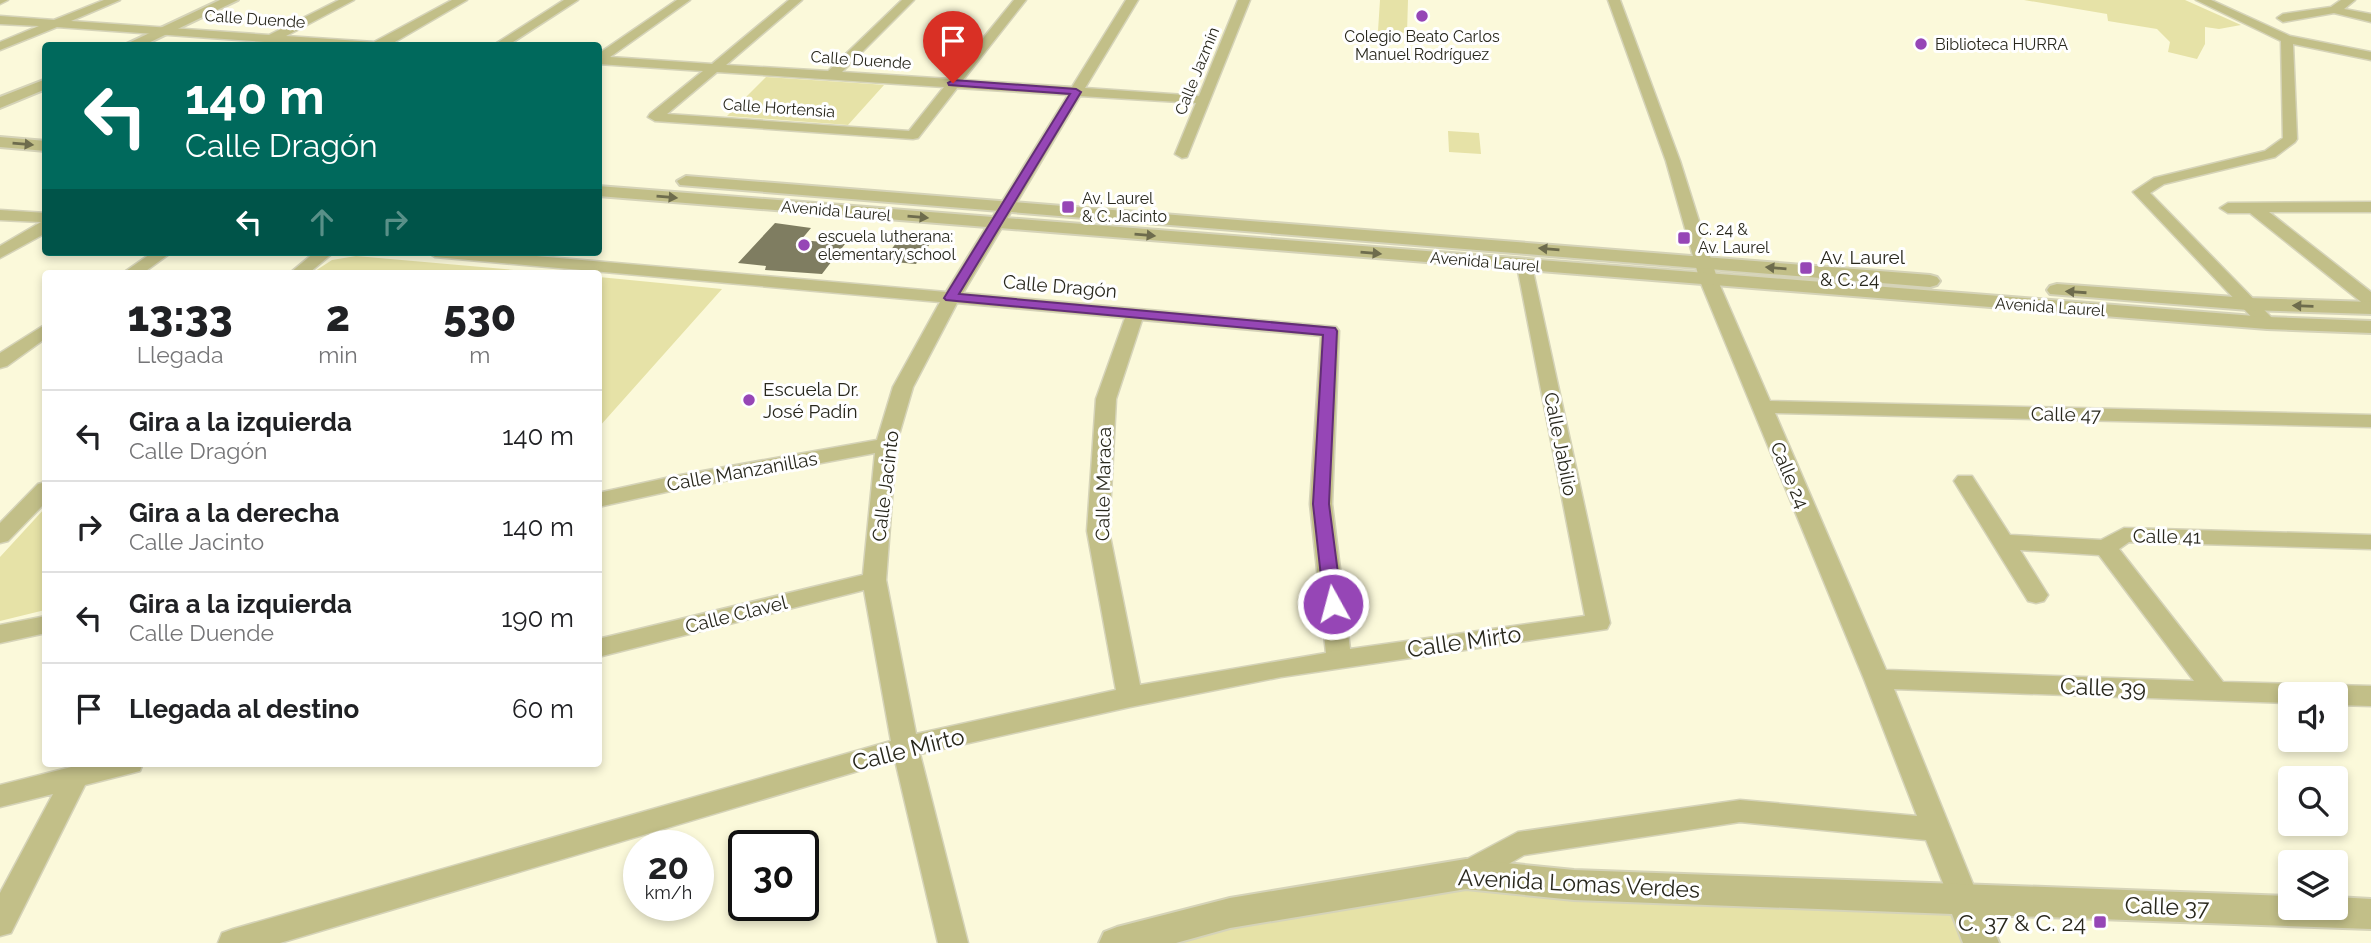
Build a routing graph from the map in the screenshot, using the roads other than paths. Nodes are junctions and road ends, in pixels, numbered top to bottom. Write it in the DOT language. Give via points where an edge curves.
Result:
graph roads {
  1 [pos="114,0"];
  2 [pos="231,0"];
  3 [pos="348,0"];
  4 [pos="461,0"];
  5 [pos="572,0"];
  6 [pos="684,0"];
  7 [pos="796,0"];
  8 [pos="908,0"];
  9 [pos="1020,0"];
  10 [pos="1132,0"];
  11 [pos="1244,0"];
  12 [pos="1614,0"];
  13 [pos="2202,0"];
  14 [pos="2349,0"];
  15 [pos="2334,10"];
  16 [pos="2283,18"];
  17 [pos="2371,19"];
  18 [pos="0,20"];
  19 [pos="56,24"];
  20 [pos="162,31"];
  21 [pos="271,38"];
  22 [pos="2287,39"];
  23 [pos="138,42"];
  24 [pos="264,42"];
  25 [pos="333,42"];
  26 [pos="385,42"];
  27 [pos="504,42"];
  28 [pos="0,46"];
  29 [pos="2371,57"];
  30 [pos="602,58"];
  31 [pos="602,60"];
  32 [pos="714,67"];
  33 [pos="832,75"];
  34 [pos="953,83"];
  35 [pos="42,85"];
  36 [pos="1076,92"];
  37 [pos="1204,100"];
  38 [pos="0,103"];
  39 [pos="0,127"];
  40 [pos="42,131"];
  41 [pos="0,142"];
  42 [pos="42,146"];
  43 [pos="1182,154"];
  44 [pos="602,174"];
  45 [pos="602,191"];
  46 [pos="2371,206"];
  47 [pos="2228,208"];
  48 [pos="2255,208"];
  49 [pos="0,215"];
  50 [pos="1003,215"];
  51 [pos="42,218"];
  52 [pos="42,228"];
  53 [pos="0,253"];
  54 [pos="158,256"];
  55 [pos="321,256"];
  56 [pos="480,256"];
  57 [pos="1525,266"];
  58 [pos="136,270"];
  59 [pos="302,270"];
  60 [pos="1706,271"];
  61 [pos="951,298"];
  62 [pos="2371,301"];
  63 [pos="2248,304"];
  64 [pos="2371,308"];
  65 [pos="1135,314"];
  66 [pos="2267,323"];
  67 [pos="2371,327"];
  68 [pos="42,332"];
  69 [pos="0,362"];
  70 [pos="1761,407"];
  71 [pos="2371,421"];
  72 [pos="886,445"];
  73 [pos="1965,481"];
  74 [pos="42,492"];
  75 [pos="602,499"];
  76 [pos="24,508"];
  77 [pos="0,513"];
  78 [pos="0,537"];
  79 [pos="2371,541"];
  80 [pos="2002,542"];
  81 [pos="2106,548"];
  82 [pos="874,580"];
  83 [pos="2036,595"];
  84 [pos="1598,623"];
  85 [pos="42,625"];
  86 [pos="0,634"];
  87 [pos="602,647"];
  88 [pos="1339,659"];
  89 [pos="1877,679"];
  90 [pos="2216,691"];
  91 [pos="2278,693"];
  92 [pos="2348,695"];
  93 [pos="2371,696"];
  94 [pos="1130,697"];
  95 [pos="905,747"];
  96 [pos="113,767"];
  97 [pos="76,776"];
  98 [pos="0,796"];
  99 [pos="1934,829"];
  100 [pos="1466,874"];
  101 [pos="1964,899"];
  102 [pos="2371,914"];
  103 [pos="0,923"];
  104 [pos="233,943"];
  105 [pos="953,943"];
  106 [pos="1117,943"];
  107 [pos="1982,943"];
  1 -- 19 [label="street"];
  2 -- 20 [label="street"];
  3 -- 21 [label="street"];
  4 -- 26 [label="street"];
  5 -- 27 [label="street"];
  6 -- 30 [label="street"];
  7 -- 32 [label="street"];
  8 -- 33 [label="street"];
  9 -- 34 [label="street"];
  10 -- 36 [label="street, Calle Jacinto"];
  11 -- 37 [label="street, Calle Jazmín"];
  12 -- 60 [label="street, Calle 24"];
  13 -- 22 [label="street"];
  14 -- 15 [label="street"];
  15 -- 16 [label="street"];
  15 -- 17 [label="street"];
  18 -- 19 [label="street, Calle Duende"];
  19 -- 20 [label="street, Calle Duende"];
  19 -- 28 [label="street"];
  20 -- 21 [label="street, Calle Duende"];
  20 -- 23 [label="street"];
  21 -- 24 [label="street"];
  21 -- 25 [label="street, Calle Duende"];
  22 -- 29 [label="street"];
  22 -- 63 [label="street" via="2290,139 2270,155 2159,181 2141,192"];
  31 -- 32 [label="street, Calle Duende"];
  32 -- 33 [label="street, Calle Duende"];
  32 -- 34 [label="street, Calle Hortensia" via="654,117 913,135"];
  33 -- 34 [label="street, Calle Duende"];
  34 -- 36 [label="street, Calle Duende"];
  35 -- 38 [label="street"];
  36 -- 37 [label="street, Calle Duende"];
  36 -- 50 [label="street, Calle Jacinto"];
  37 -- 43 [label="street, Calle Jazmín"];
  39 -- 40 [label="street"];
  41 -- 42 [label="street, one-way"];
  44 -- 50 [label="street, Avenida Laurel"];
  45 -- 50 [label="street, Avenida Laurel, one-way"];
  46 -- 48 [label="street"];
  47 -- 48 [label="street"];
  48 -- 62 [label="street"];
  49 -- 51 [label="street"];
  50 -- 57 [label="street, Avenida Laurel, one-way"];
  60 -- 50 [label="street, Avenida Laurel, one-way"];
  50 -- 61 [label="street, Calle Jacinto"];
  52 -- 53 [label="street"];
  54 -- 58 [label="street"];
  55 -- 59 [label="street"];
  56 -- 61 [label="street, Calle Dragón"];
  57 -- 60 [label="street, Avenida Laurel"];
  57 -- 84 [label="street, Calle Jabilio"];
  63 -- 60 [label="street, Avenida Laurel, one-way"];
  60 -- 66 [label="street, Avenida Laurel"];
  60 -- 70 [label="street, Calle 24"];
  61 -- 65 [label="street, Calle Dragón"];
  61 -- 72 [label="street, Calle Jacinto" via="903,387"];
  64 -- 63 [label="street, Avenida Laurel, one-way"];
  63 -- 66 [label="street"];
  65 -- 88 [label="street, Calle Dragón" via="1330,331 1321,504"];
  65 -- 94 [label="street, Calle Maraca" via="1106,399 1098,531"];
  66 -- 67 [label="street, Avenida Laurel"];
  68 -- 69 [label="street"];
  70 -- 71 [label="street, Calle 47"];
  70 -- 89 [label="street, Calle 24"];
  72 -- 75 [label="street, Calle Manzanillas"];
  72 -- 82 [label="street, Calle Jacinto"];
  73 -- 80 [label="street"];
  74 -- 76 [label="street"];
  76 -- 77 [label="street"];
  76 -- 78 [label="street"];
  79 -- 81 [label="street, Calle 41" via="2124,535"];
  80 -- 81 [label="street"];
  80 -- 83 [label="street"];
  81 -- 90 [label="street, Calle 41"];
  82 -- 87 [label="street, Calle Clavel"];
  82 -- 95 [label="street, Calle Jacinto"];
  84 -- 88 [label="street, Calle Mirto"];
  85 -- 86 [label="street"];
  88 -- 94 [label="street, Calle Mirto"];
  89 -- 90 [label="street, Calle 39"];
  89 -- 99 [label="street, Calle 24"];
  90 -- 91 [label="street, Calle 39"];
  92 -- 93 [label="street"];
  94 -- 95 [label="street, Calle Mirto"];
  95 -- 104 [label="street, Calle Mirto"];
  95 -- 105 [label="street, Calle Jacinto"];
  96 -- 97 [label="street"];
  97 -- 98 [label="street"];
  97 -- 103 [label="street"];
  99 -- 100 [label="street" via="1740,811 1518,844"];
  99 -- 101 [label="street, Calle 24"];
  100 -- 101 [label="street, Avenida Lomas Verdes" via="1574,885"];
  100 -- 106 [label="street, Avenida Lomas Verdes" via="1230,913"];
  101 -- 102 [label="street, Calle 37"];
  101 -- 107 [label="street, Calle 24"];
}
